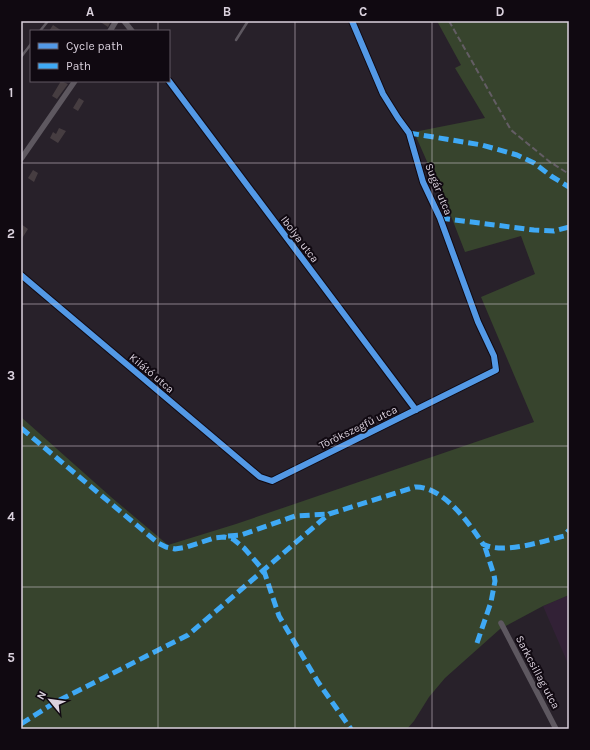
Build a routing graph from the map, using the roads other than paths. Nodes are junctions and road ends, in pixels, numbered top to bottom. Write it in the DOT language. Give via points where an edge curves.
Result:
graph roads {
  1 [pos="48,21"];
  2 [pos="116,21"];
  3 [pos="124,21"];
  4 [pos="248,21"];
  5 [pos="352,21"];
  6 [pos="41,30"];
  7 [pos="111,30"];
  8 [pos="131,30"];
  9 [pos="236,40"];
  10 [pos="30,45"];
  11 [pos="21,58"];
  12 [pos="74,82"];
  13 [pos="170,82"];
  14 [pos="21,160"];
  15 [pos="21,275"];
  16 [pos="496,370"];
  17 [pos="416,410"];
  18 [pos="272,481"];
  19 [pos="501,623"];
  20 [pos="556,729"];
  1 -- 6 [label="lane"];
  2 -- 7 [label="street"];
  3 -- 8 [label="street"];
  4 -- 9 [label="lane"];
  5 -- 16 [label="street, Sugár utca" via="383,94 409,133 423,182 440,218 478,322 494,356"];
  10 -- 11 [label="lane"];
  12 -- 14 [label="street"];
  13 -- 17 [label="street, Ibolya utca"];
  15 -- 18 [label="street, Kilátó utca" via="260,477"];
  16 -- 17 [label="street, Törökszegfű utca"];
  17 -- 18 [label="street, Törökszegfű utca"];
  19 -- 20 [label="street, Sarkcsillag utca"];
}
